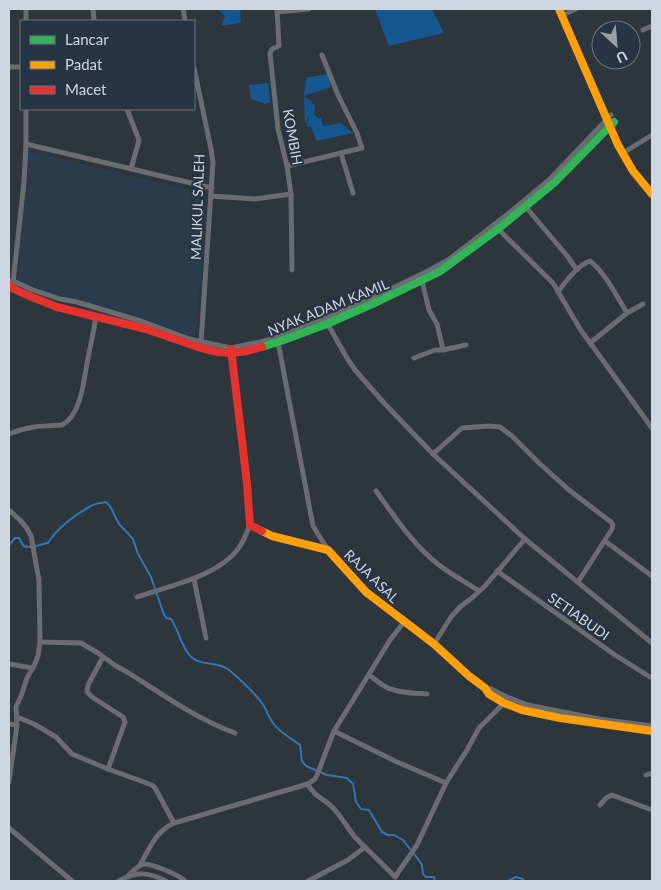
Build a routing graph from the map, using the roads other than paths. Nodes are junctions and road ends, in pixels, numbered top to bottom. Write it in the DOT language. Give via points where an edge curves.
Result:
graph roads {
  1 [pos="309,9"];
  2 [pos="559,9"];
  3 [pos="576,9"];
  4 [pos="277,10"];
  5 [pos="566,11"];
  6 [pos="652,26"];
  7 [pos="643,30"];
  8 [pos="322,55"];
  9 [pos="195,73"];
  10 [pos="26,110"];
  11 [pos="127,110"];
  12 [pos="610,121"];
  13 [pos="652,135"];
  14 [pos="26,144"];
  15 [pos="626,152"];
  16 [pos="341,153"];
  17 [pos="287,166"];
  18 [pos="131,169"];
  19 [pos="652,185"];
  20 [pos="212,188"];
  21 [pos="353,192"];
  22 [pos="291,194"];
  23 [pos="652,194"];
  24 [pos="211,196"];
  25 [pos="525,206"];
  26 [pos="496,226"];
  27 [pos="292,270"];
  28 [pos="577,270"];
  29 [pos="422,281"];
  30 [pos="11,284"];
  31 [pos="558,292"];
  32 [pos="643,304"];
  33 [pos="628,313"];
  34 [pos="96,316"];
  35 [pos="326,321"];
  36 [pos="278,342"];
  37 [pos="590,343"];
  38 [pos="261,344"];
  39 [pos="201,345"];
  40 [pos="466,345"];
  41 [pos="231,350"];
  42 [pos="443,350"];
  43 [pos="414,358"];
  44 [pos="652,428"];
  45 [pos="9,434"];
  46 [pos="433,454"];
  47 [pos="376,491"];
  48 [pos="9,510"];
  49 [pos="250,525"];
  50 [pos="525,539"];
  51 [pos="605,541"];
  52 [pos="328,550"];
  53 [pos="497,571"];
  54 [pos="652,576"];
  55 [pos="194,579"];
  56 [pos="578,582"];
  57 [pos="479,591"];
  58 [pos="137,597"];
  59 [pos="404,622"];
  60 [pos="206,638"];
  61 [pos="40,642"];
  62 [pos="652,643"];
  63 [pos="434,644"];
  64 [pos="103,657"];
  65 [pos="9,664"];
  66 [pos="32,668"];
  67 [pos="369,675"];
  68 [pos="650,677"];
  69 [pos="485,688"];
  70 [pos="427,694"];
  71 [pos="504,703"];
  72 [pos="16,717"];
  73 [pos="9,724"];
  74 [pos="17,725"];
  75 [pos="652,726"];
  76 [pos="334,731"];
  77 [pos="652,731"];
  78 [pos="235,733"];
  79 [pos="108,769"];
  80 [pos="9,782"];
  81 [pos="446,783"];
  82 [pos="308,784"];
  83 [pos="600,805"];
  84 [pos="652,810"];
  85 [pos="174,823"];
  86 [pos="9,828"];
  87 [pos="365,848"];
  88 [pos="140,865"];
  89 [pos="128,876"];
  90 [pos="397,879"];
  91 [pos="72,881"];
  92 [pos="119,881"];
  93 [pos="166,881"];
  94 [pos="186,881"];
  95 [pos="308,881"];
  1 -- 4 [label="street"];
  2 -- 12 [label="main road"];
  3 -- 5 [label="street"];
  4 -- 17 [label="street, KOMBIH" via="279,44 270,53 278,129"];
  5 -- 12 [label="main road"];
  6 -- 7 [label="street"];
  8 -- 16 [label="street" via="362,148"];
  9 -- 20 [label="street, MALIKUL SALEH" via="213,162"];
  10 -- 14 [label="street"];
  11 -- 18 [label="street" via="139,140"];
  12 -- 15 [label="main road"];
  12 -- 15 [label="main road"];
  12 -- 25 [label="main road, NYAK ADAM KAMIL" via="554,183"];
  12 -- 26 [label="street"];
  13 -- 15 [label="street"];
  14 -- 18 [label="street"];
  14 -- 30 [label="street"];
  15 -- 19 [label="main road"];
  15 -- 23 [label="main road" via="640,182"];
  16 -- 17 [label="street"];
  16 -- 21 [label="street"];
  17 -- 22 [label="street, KOMBIH"];
  18 -- 20 [label="street"];
  20 -- 24 [label="street, MALIKUL SALEH"];
  22 -- 24 [label="street" via="255,199"];
  22 -- 27 [label="street, KOMBIH"];
  24 -- 39 [label="street, MALIKUL SALEH"];
  25 -- 26 [label="main road, NYAK ADAM KAMIL"];
  25 -- 28 [label="street"];
  26 -- 29 [label="main road, NYAK ADAM KAMIL" via="452,263"];
  26 -- 31 [label="street" via="542,271"];
  26 -- 35 [label="street" via="448,260"];
  28 -- 31 [label="street"];
  28 -- 33 [label="street" via="588,261 592,263"];
  29 -- 35 [label="main road, NYAK ADAM KAMIL"];
  29 -- 42 [label="street"];
  30 -- 34 [label="main road, NYAK ADAM KAMIL" via="40,301"];
  30 -- 39 [label="street" via="141,321"];
  31 -- 37 [label="street"];
  32 -- 33 [label="street"];
  33 -- 37 [label="street"];
  34 -- 39 [label="main road, NYAK ADAM KAMIL"];
  34 -- 45 [label="street" via="82,391 71,417 65,424 22,429"];
  35 -- 36 [label="main road, NYAK ADAM KAMIL"];
  35 -- 38 [label="street"];
  35 -- 46 [label="street" via="364,381"];
  36 -- 38 [label="main road, NYAK ADAM KAMIL"];
  36 -- 52 [label="street" via="313,526"];
  37 -- 44 [label="street"];
  38 -- 41 [label="main road, NYAK ADAM KAMIL" via="247,351"];
  39 -- 41 [label="main road, NYAK ADAM KAMIL" via="218,352"];
  40 -- 42 [label="street"];
  41 -- 49 [label="main road"];
  42 -- 43 [label="street"];
  46 -- 50 [label="street"];
  46 -- 51 [label="street" via="462,428 500,427 569,490 611,522 612,529"];
  47 -- 57 [label="street" via="405,532 440,565"];
  48 -- 61 [label="street" via="31,536 39,580"];
  49 -- 52 [label="main road, RAJA ASAL" via="272,536"];
  49 -- 55 [label="street" via="240,547 229,559"];
  50 -- 53 [label="street"];
  50 -- 56 [label="street"];
  51 -- 54 [label="street"];
  51 -- 56 [label="street"];
  52 -- 59 [label="main road, RAJA ASAL" via="366,592"];
  53 -- 57 [label="street"];
  53 -- 68 [label="street, SETIABUDI"];
  55 -- 58 [label="street"];
  55 -- 60 [label="street"];
  56 -- 62 [label="street"];
  57 -- 63 [label="street" via="460,607"];
  59 -- 63 [label="main road, RAJA ASAL"];
  59 -- 67 [label="street"];
  61 -- 64 [label="street" via="81,642"];
  61 -- 66 [label="street"];
  63 -- 69 [label="main road, RAJA ASAL"];
  64 -- 78 [label="street" via="198,717"];
  64 -- 79 [label="street" via="88,685 88,692 123,717 125,722"];
  65 -- 66 [label="street"];
  66 -- 72 [label="street" via="16,707"];
  67 -- 70 [label="street" via="391,689"];
  67 -- 76 [label="street"];
  69 -- 71 [label="main road, RAJA ASAL"];
  69 -- 75 [label="street, RAJA ASAL" via="528,705"];
  71 -- 77 [label="main road, RAJA ASAL" via="560,718"];
  71 -- 81 [label="street" via="479,728"];
  72 -- 74 [label="street"];
  72 -- 79 [label="street" via="56,737 72,754"];
  73 -- 74 [label="street"];
  74 -- 80 [label="street"];
  76 -- 81 [label="street"];
  76 -- 82 [label="street" via="318,775"];
  79 -- 85 [label="street" via="152,785"];
  81 -- 90 [label="street"];
  82 -- 85 [label="street"];
  82 -- 87 [label="street" via="315,795 332,806"];
  83 -- 84 [label="street" via="612,794"];
  85 -- 88 [label="street" via="156,837"];
  86 -- 91 [label="street"];
  87 -- 90 [label="street"];
  87 -- 95 [label="street"];
  88 -- 89 [label="street"];
  88 -- 94 [label="street" via="148,864"];
  89 -- 92 [label="street"];
  89 -- 93 [label="street" via="151,875"];
}
